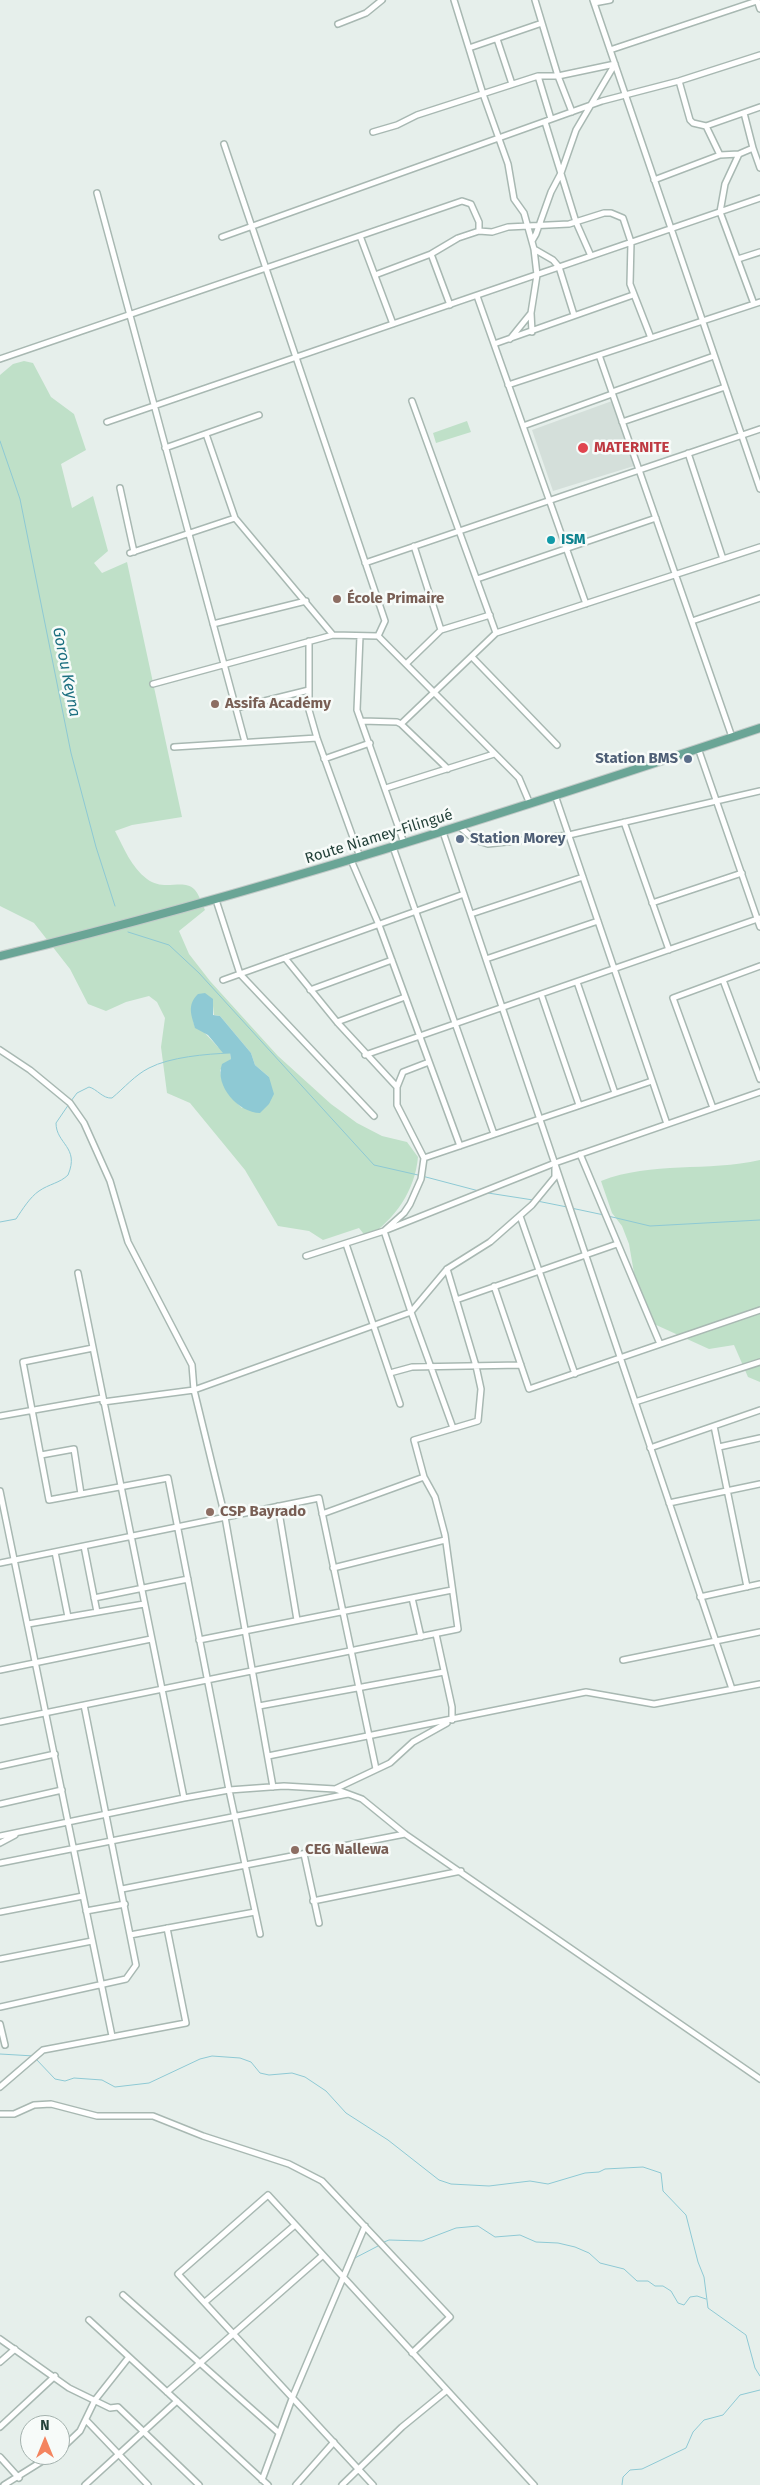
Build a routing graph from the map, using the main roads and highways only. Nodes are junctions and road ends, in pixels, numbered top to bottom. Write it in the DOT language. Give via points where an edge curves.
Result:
graph roads {
  1 [pos="760,728"];
  2 [pos="0,956"];
  1 -- 2 [label="main road, Route Niamey-Filingué" via="351,860 216,900"];
}
